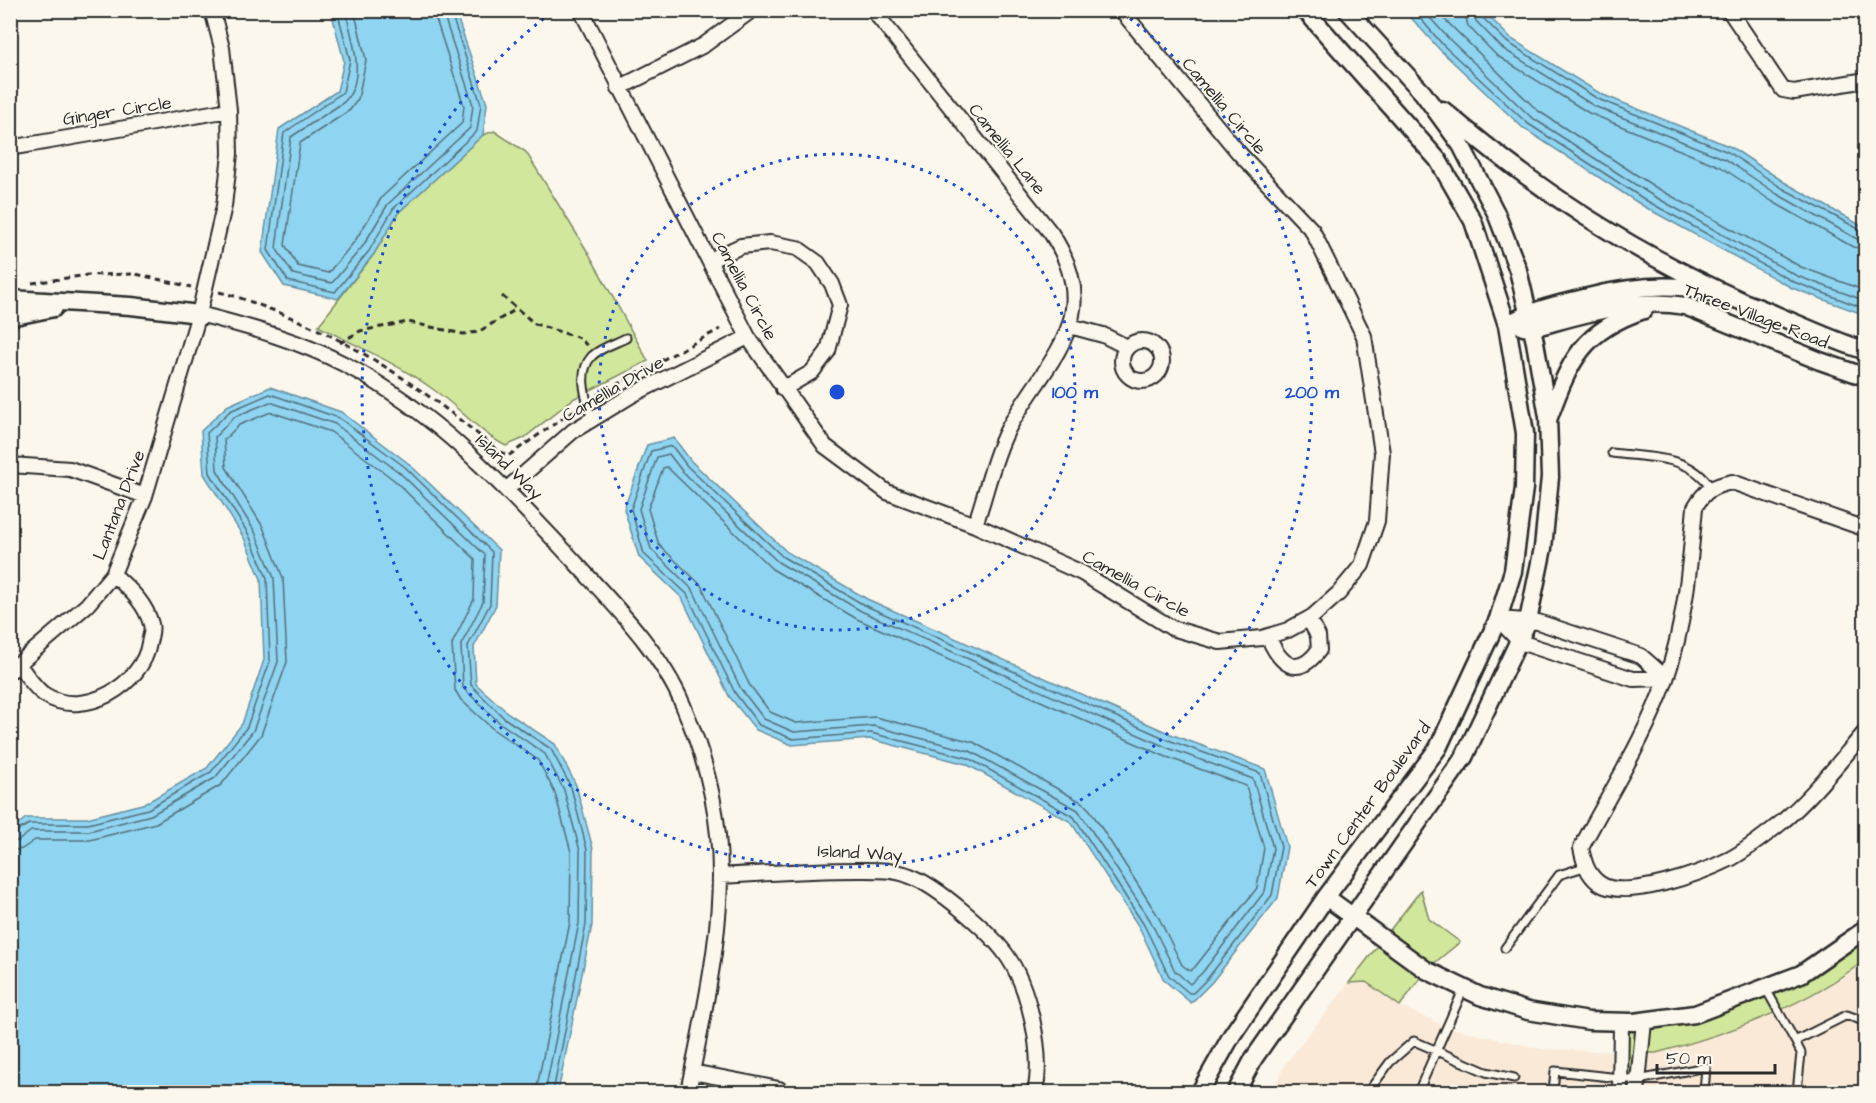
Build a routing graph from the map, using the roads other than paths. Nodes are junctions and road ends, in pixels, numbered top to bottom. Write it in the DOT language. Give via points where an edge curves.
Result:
graph roads {
  1 [pos="212,10"];
  2 [pos="581,10"];
  3 [pos="752,10"];
  4 [pos="873,10"];
  5 [pos="1121,10"];
  6 [pos="1305,10"];
  7 [pos="1347,10"];
  8 [pos="1729,10"];
  9 [pos="1866,80"];
  10 [pos="620,88"];
  11 [pos="1423,93"];
  12 [pos="229,110"];
  13 [pos="10,148"];
  14 [pos="710,260"];
  15 [pos="10,299"];
  16 [pos="1742,301"];
  17 [pos="1666,302"];
  18 [pos="76,303"];
  19 [pos="199,314"];
  20 [pos="10,317"];
  21 [pos="1530,320"];
  22 [pos="1507,325"];
  23 [pos="1070,326"];
  24 [pos="748,337"];
  25 [pos="626,338"];
  26 [pos="1127,347"];
  27 [pos="1866,351"];
  28 [pos="1866,377"];
  29 [pos="783,389"];
  30 [pos="1548,417"];
  31 [pos="592,420"];
  32 [pos="1612,453"];
  33 [pos="10,465"];
  34 [pos="1711,488"];
  35 [pos="507,489"];
  36 [pos="146,496"];
  37 [pos="975,525"];
  38 [pos="1866,529"];
  39 [pos="113,574"];
  40 [pos="1309,619"];
  41 [pos="1498,620"];
  42 [pos="1528,621"];
  43 [pos="1268,636"];
  44 [pos="1520,642"];
  45 [pos="14,667"];
  46 [pos="1666,678"];
  47 [pos="1866,731"];
  48 [pos="1584,867"];
  49 [pos="720,876"];
  50 [pos="1326,897"];
  51 [pos="1354,918"];
  52 [pos="1866,930"];
  53 [pos="1505,948"];
  54 [pos="1464,988"];
  55 [pos="1766,989"];
  56 [pos="1622,1022"];
  57 [pos="1644,1022"];
  58 [pos="1866,1022"];
  59 [pos="1795,1041"];
  60 [pos="1435,1052"];
  61 [pos="692,1072"];
  62 [pos="1514,1078"];
  63 [pos="1620,1086"];
  64 [pos="1638,1086"];
  65 [pos="688,1092"];
  66 [pos="783,1092"];
  67 [pos="1035,1092"];
  68 [pos="1200,1092"];
  69 [pos="1236,1092"];
  70 [pos="1368,1092"];
  71 [pos="1418,1092"];
  72 [pos="1552,1092"];
  73 [pos="1704,1092"];
  74 [pos="1797,1092"];
  1 -- 12 [label="street" via="222,48"];
  2 -- 10 [label="street, Camellia Circle"];
  3 -- 10 [label="street" via="704,45"];
  4 -- 23 [label="street, Camellia Lane" via="1058,243 1073,284"];
  5 -- 40 [label="street, Camellia Circle" via="1239,153 1312,230 1364,336 1382,453 1377,521 1362,565 1339,593"];
  6 -- 22 [label="street, Town Center Boulevard" via="1438,160 1473,221"];
  7 -- 11 [label="street"];
  8 -- 9 [label="street" via="1783,90 1794,92"];
  10 -- 14 [label="street, Camellia Circle"];
  11 -- 16 [label="street" via="1514,169 1562,202 1633,248"];
  11 -- 21 [label="street" via="1461,145 1496,213 1518,270"];
  12 -- 13 [label="street, Ginger Circle"];
  12 -- 19 [label="street" via="230,154 224,206"];
  14 -- 24 [label="street, Camellia Circle"];
  14 -- 29 [label="street" via="741,246 797,248 818,263 832,284 840,305 828,351 812,372"];
  15 -- 18 [label="street, Island Way"];
  16 -- 21 [label="street, Three Village Road" via="1705,290 1635,288"];
  16 -- 27 [label="street, Three Village Road"];
  17 -- 21 [label="street, Three Village Road"];
  17 -- 28 [label="street, Three Village Road"];
  17 -- 30 [label="street" via="1603,328 1582,347 1565,372"];
  18 -- 19 [label="street, Island Way"];
  18 -- 20 [label="street, Island Way"];
  19 -- 35 [label="street, Island Way" via="270,332 346,365 400,398"];
  19 -- 36 [label="street, Lantana Drive"];
  21 -- 22 [label="street, Three Village Road"];
  21 -- 30 [label="street"];
  22 -- 41 [label="street, Town Center Boulevard" via="1525,433 1524,488 1513,571"];
  23 -- 26 [label="street"];
  23 -- 37 [label="street, Camellia Lane" via="1055,359 1006,432"];
  24 -- 29 [label="street, Camellia Circle"];
  24 -- 31 [label="street, Camellia Drive" via="632,395"];
  25 -- 31 [label="lane" via="592,356 586,368 583,386"];
  29 -- 37 [label="street, Camellia Circle" via="825,446 887,492"];
  30 -- 42 [label="street" via="1550,477 1543,548"];
  31 -- 35 [label="street, Camellia Drive" via="573,430"];
  32 -- 34 [label="lane" via="1692,466"];
  33 -- 36 [label="street" via="70,470"];
  34 -- 38 [label="street" via="1732,482"];
  34 -- 46 [label="street" via="1695,507 1680,623"];
  35 -- 49 [label="street, Island Way" via="647,645 682,703 706,776 718,834"];
  36 -- 39 [label="street, Lantana Drive"];
  37 -- 43 [label="street, Camellia Circle" via="1082,573 1172,628 1220,642"];
  39 -- 45 [label="street, Lantana Drive" via="87,604"];
  39 -- 45 [label="street" via="141,600 152,626 148,654 128,682 97,700 67,703 45,695"];
  40 -- 43 [label="street, Camellia Circle"];
  40 -- 43 [label="street" via="1318,636 1319,650 1310,662 1286,664"];
  41 -- 42 [label="street"];
  41 -- 44 [label="street"];
  41 -- 50 [label="street, Town Center Boulevard" via="1438,748"];
  42 -- 44 [label="street"];
  42 -- 46 [label="street" via="1641,657"];
  44 -- 46 [label="street" via="1632,679"];
  44 -- 51 [label="street" via="1464,757"];
  46 -- 48 [label="street" via="1632,758 1581,848"];
  47 -- 48 [label="street" via="1782,821 1731,858 1674,880 1637,888 1600,884"];
  48 -- 53 [label="lane" via="1559,875"];
  49 -- 61 [label="street, Island Way" via="712,966"];
  49 -- 67 [label="street, Island Way" via="808,870 880,871 910,876 956,905 1005,953 1025,993 1036,1043"];
  50 -- 51 [label="street"];
  50 -- 68 [label="street, Town Center Boulevard" via="1232,1035"];
  51 -- 54 [label="street" via="1426,970"];
  51 -- 69 [label="street" via="1254,1058"];
  52 -- 55 [label="street" via="1801,974"];
  54 -- 56 [label="street" via="1528,1011"];
  54 -- 60 [label="lane"];
  55 -- 57 [label="street" via="1695,1014"];
  55 -- 59 [label="lane"];
  56 -- 57 [label="street"];
  56 -- 63 [label="street"];
  57 -- 64 [label="street"];
  58 -- 59 [label="lane" via="1848,1015"];
  59 -- 74 [label="lane" via="1801,1053"];
  60 -- 62 [label="lane" via="1486,1072"];
  60 -- 70 [label="lane" via="1414,1041 1390,1062"];
  60 -- 71 [label="lane"];
  61 -- 65 [label="street, Island Way"];
  61 -- 66 [label="street"];
  63 -- 64 [label="lane"];
  63 -- 72 [label="lane" via="1555,1071"];
  64 -- 73 [label="lane" via="1706,1067"];
}
